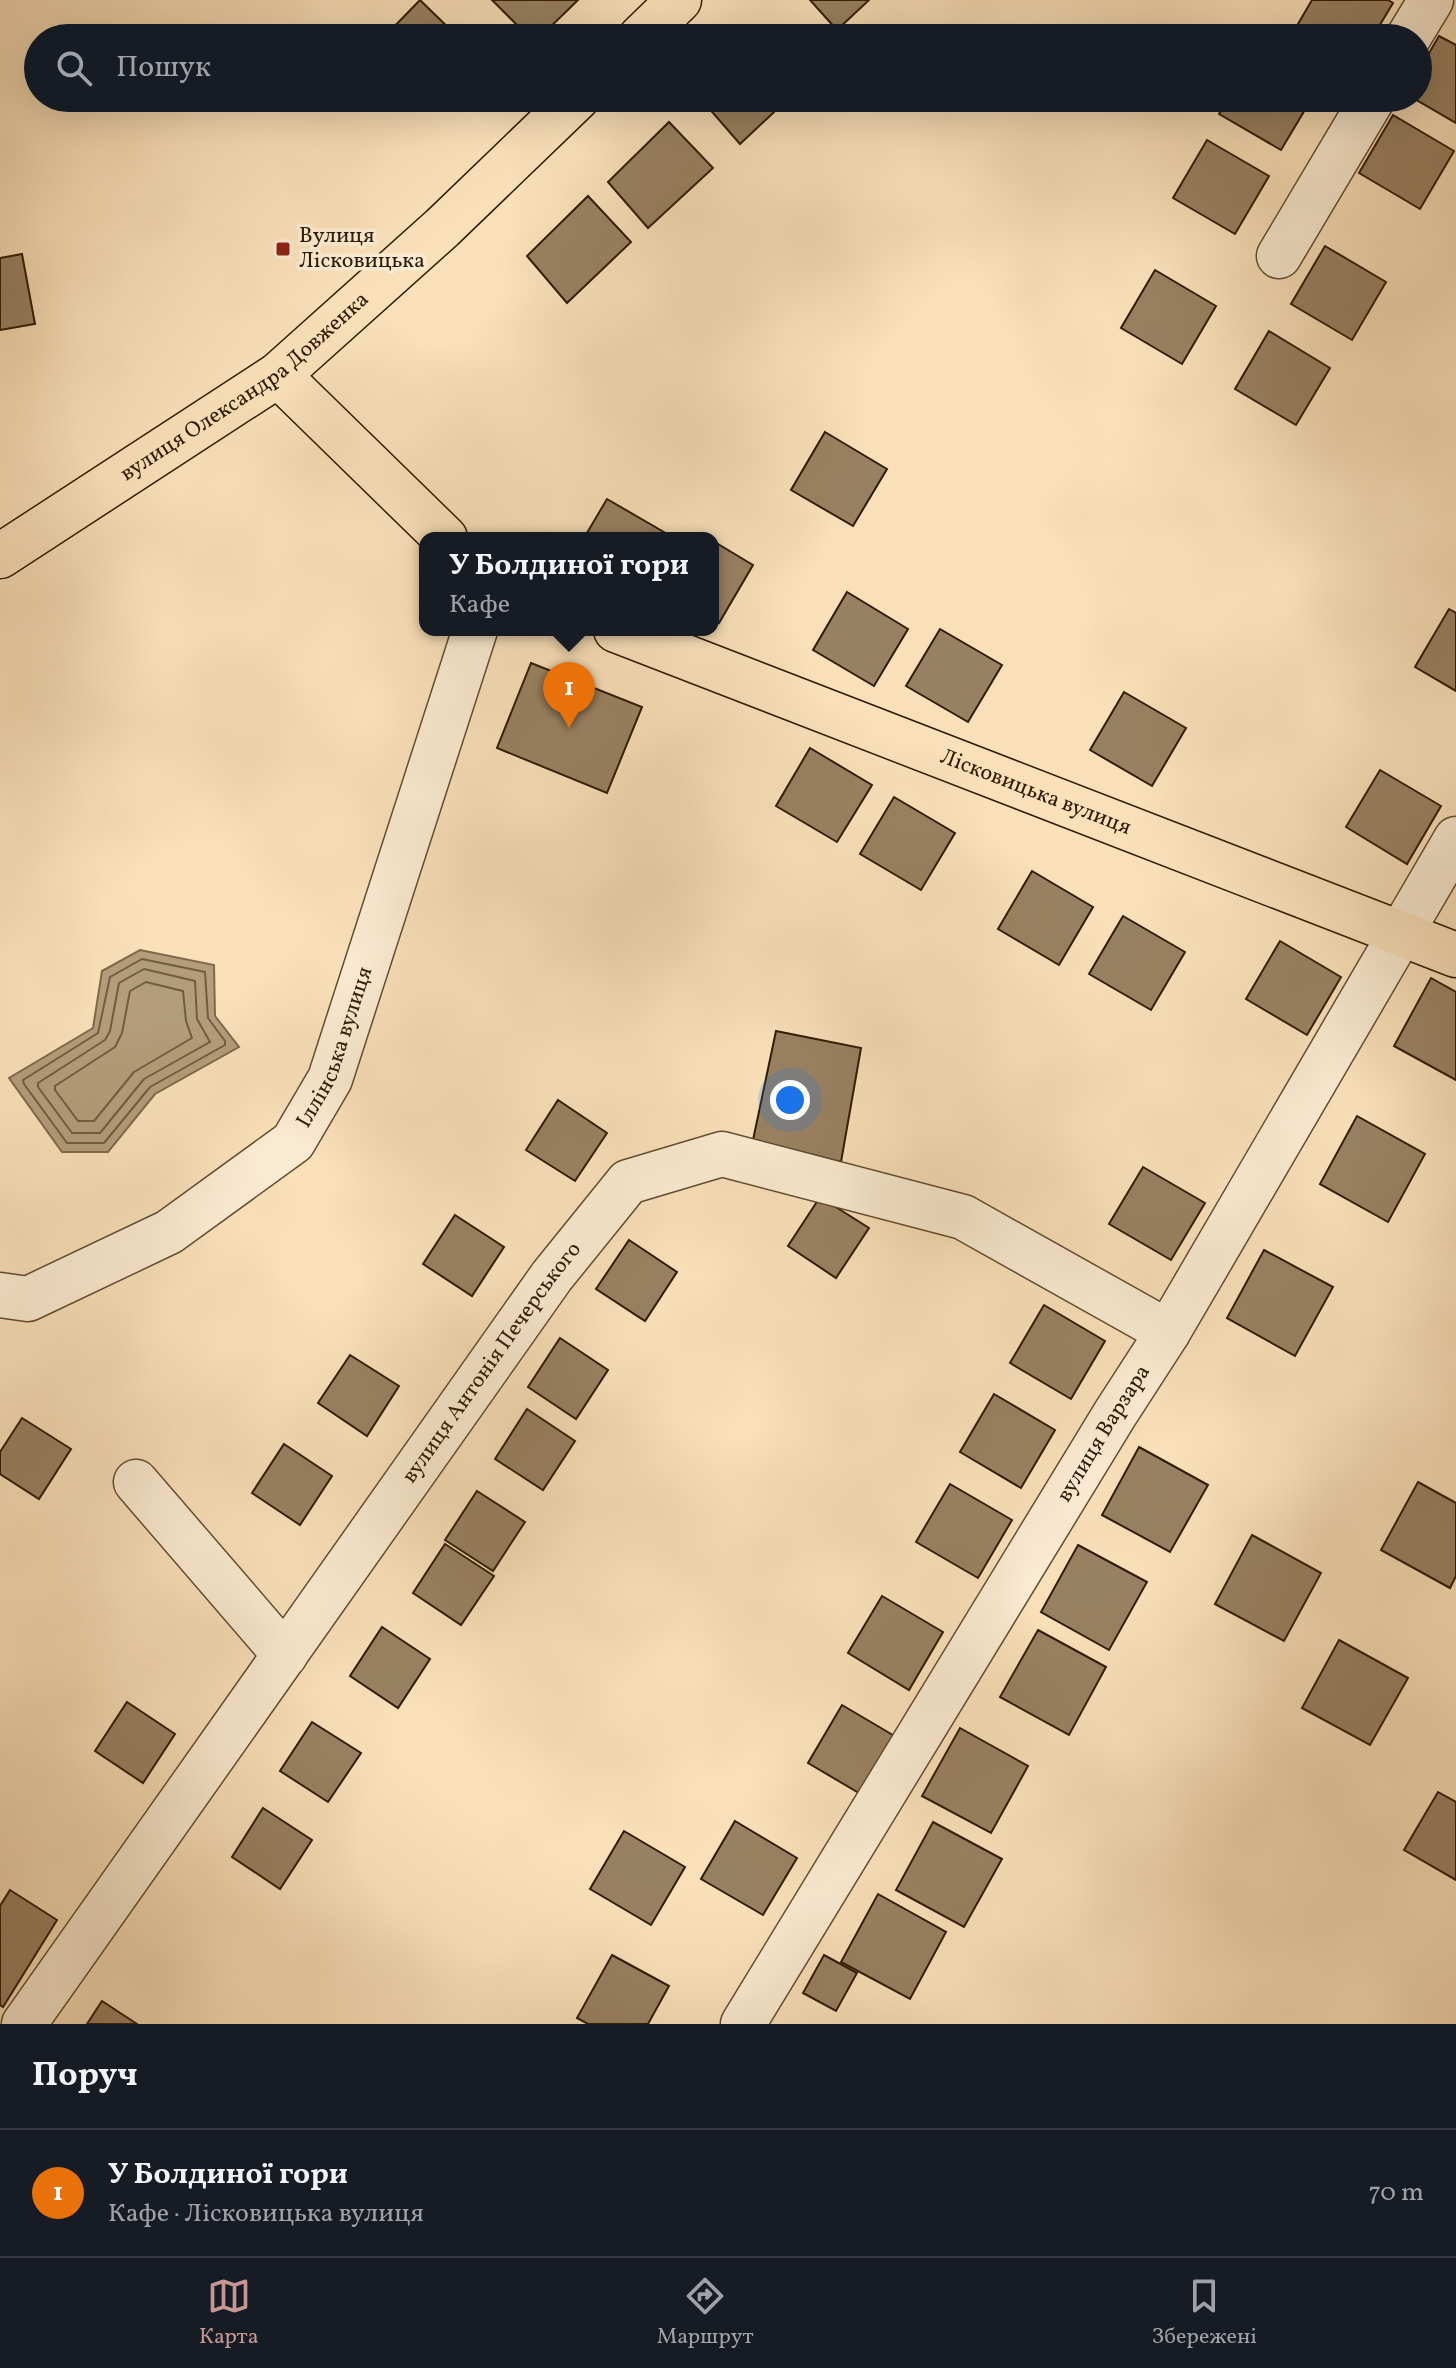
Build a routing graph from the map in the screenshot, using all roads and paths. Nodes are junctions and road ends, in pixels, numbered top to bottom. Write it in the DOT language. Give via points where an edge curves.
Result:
graph roads {
  1 [pos="679,0"];
  2 [pos="1431,0"];
  3 [pos="654,24"];
  4 [pos="1416,24"];
  5 [pos="562,112"];
  6 [pos="1365,112"];
  7 [pos="1279,256"];
  8 [pos="278,375"];
  9 [pos="439,532"];
  10 [pos="0,556"];
  11 [pos="473,636"];
  12 [pos="631,636"];
  13 [pos="1456,839"];
  14 [pos="1401,934"];
  15 [pos="1456,955"];
  16 [pos="0,1295"];
  17 [pos="1168,1332"];
  18 [pos="136,1482"];
  19 [pos="285,1655"];
  20 [pos="24,2024"];
  21 [pos="743,2024"];
  1 -- 3 [label="main road"];
  2 -- 4 [label="street"];
  5 -- 8 [label="main road, вулиця Олександра Довженка"];
  6 -- 7 [label="street"];
  8 -- 9 [label="main road"];
  8 -- 10 [label="main road, вулиця Олександра Довженка"];
  11 -- 16 [label="street, Іллінська вулиця" via="330,1079 293,1142 169,1232 28,1299"];
  12 -- 14 [label="main road, Лісковицька вулиця"];
  13 -- 14 [label="street, вулиця Варзара"];
  14 -- 15 [label="main road, Лісковицька вулиця"];
  14 -- 17 [label="street, вулиця Варзара"];
  17 -- 19 [label="street, вулиця Антонія Печерського" via="963,1217 722,1154 628,1182 552,1276"];
  17 -- 21 [label="street, вулиця Варзара"];
  18 -- 19 [label="street"];
  19 -- 20 [label="street, вулиця Антонія Печерського"];
}
